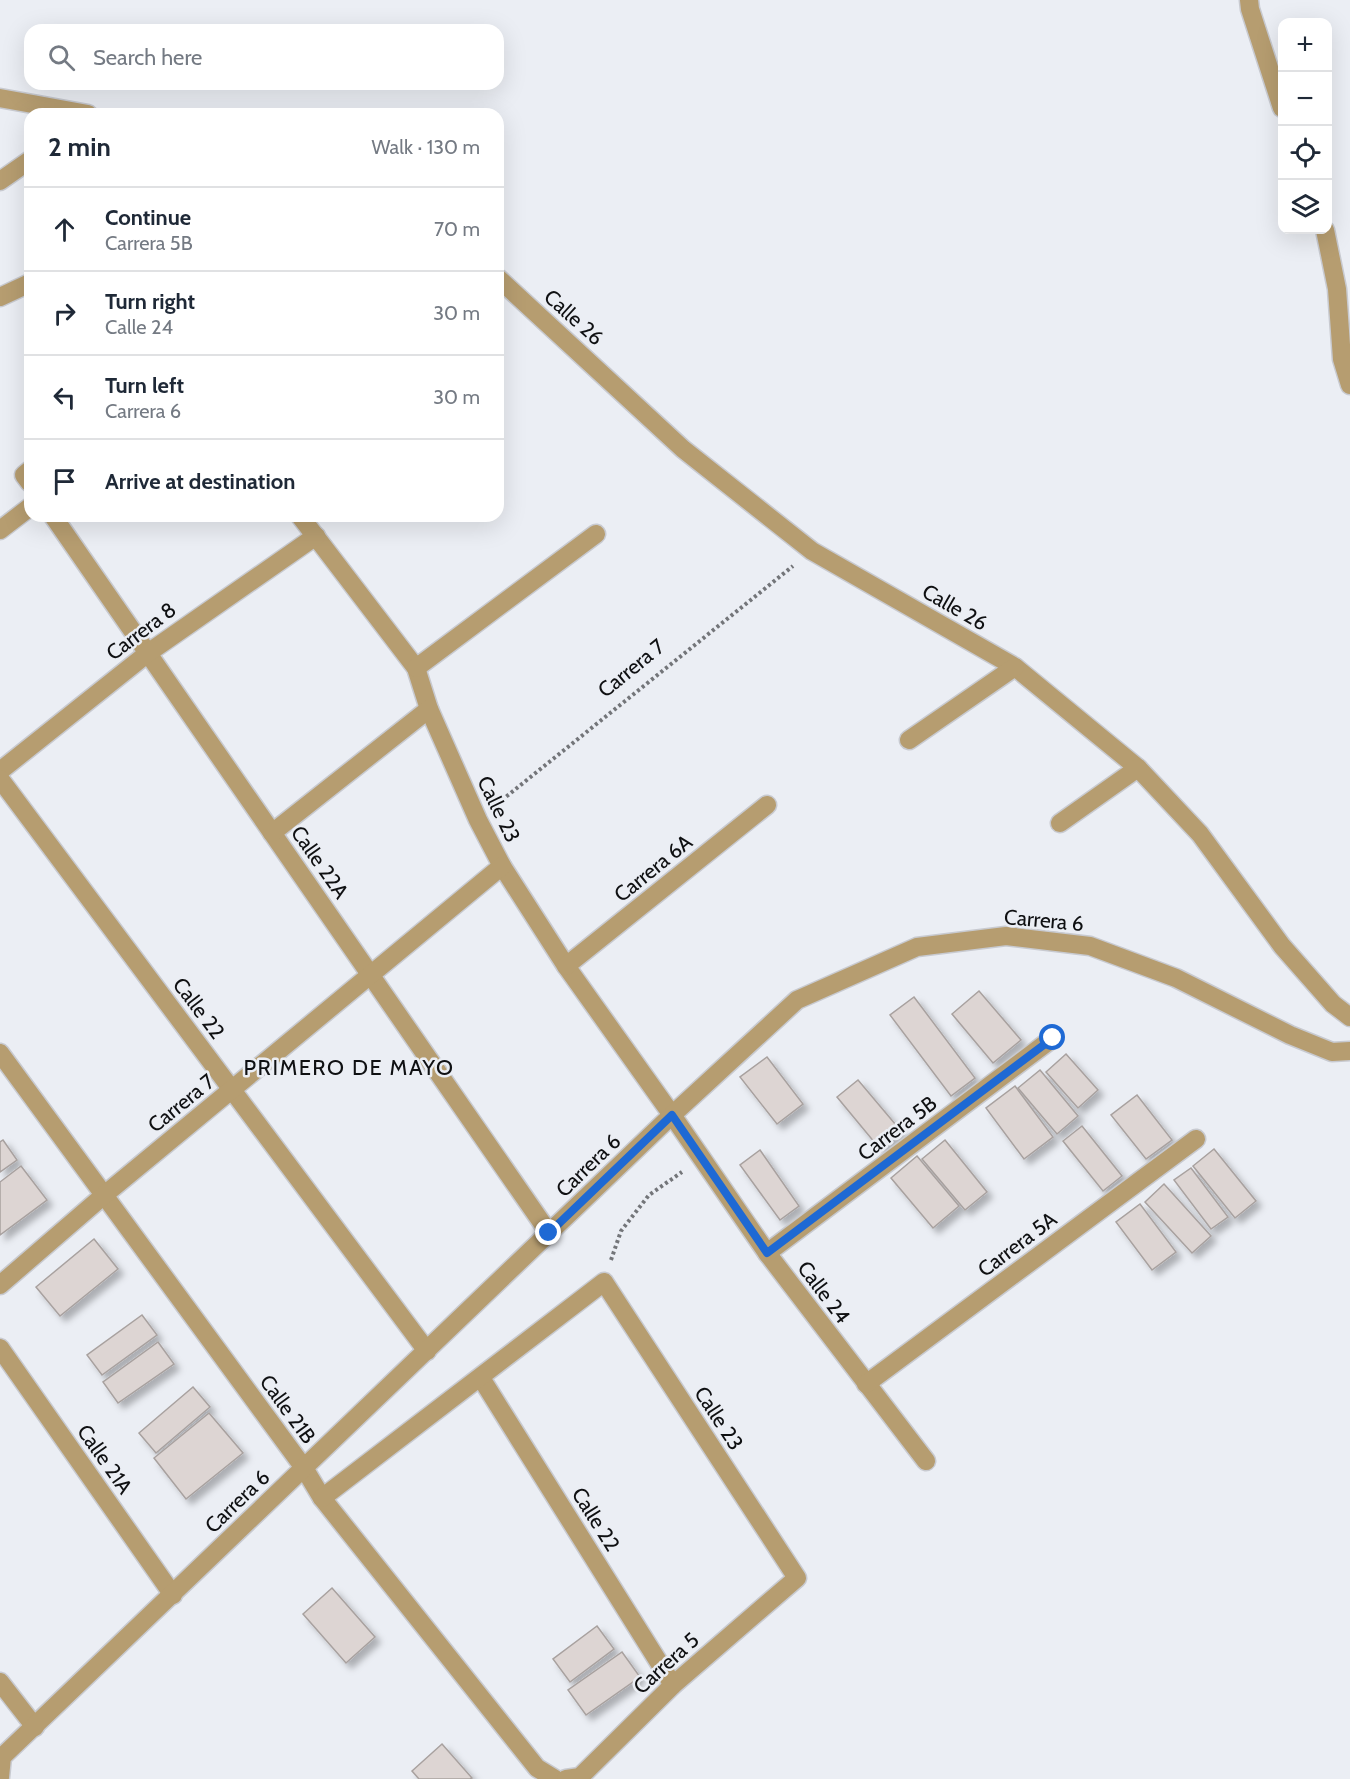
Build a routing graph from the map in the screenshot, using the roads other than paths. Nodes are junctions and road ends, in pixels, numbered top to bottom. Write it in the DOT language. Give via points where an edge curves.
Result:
graph roads {
  1 [pos="1249,0"];
  2 [pos="1278,96"];
  3 [pos="0,98"];
  4 [pos="52,108"];
  5 [pos="24,164"];
  6 [pos="0,181"];
  7 [pos="1326,234"];
  8 [pos="504,284"];
  9 [pos="24,286"];
  10 [pos="0,297"];
  11 [pos="1350,385"];
  12 [pos="24,512"];
  13 [pos="57,522"];
  14 [pos="305,522"];
  15 [pos="0,530"];
  16 [pos="596,534"];
  17 [pos="316,536"];
  18 [pos="148,653"];
  19 [pos="1015,667"];
  20 [pos="416,668"];
  21 [pos="429,709"];
  22 [pos="909,740"];
  23 [pos="1138,768"];
  24 [pos="0,771"];
  25 [pos="0,779"];
  26 [pos="767,805"];
  27 [pos="1060,823"];
  28 [pos="272,833"];
  29 [pos="502,866"];
  30 [pos="566,966"];
  31 [pos="370,975"];
  32 [pos="1350,1017"];
  33 [pos="1053,1038"];
  34 [pos="1350,1051"];
  35 [pos="0,1053"];
  36 [pos="232,1090"];
  37 [pos="672,1115"];
  38 [pos="1196,1139"];
  39 [pos="103,1196"];
  40 [pos="549,1233"];
  41 [pos="767,1253"];
  42 [pos="0,1285"];
  43 [pos="0,1348"];
  44 [pos="427,1351"];
  45 [pos="481,1378"];
  46 [pos="866,1384"];
  47 [pos="926,1461"];
  48 [pos="304,1468"];
  49 [pos="322,1498"];
  50 [pos="797,1578"];
  51 [pos="173,1595"];
  52 [pos="0,1682"];
  53 [pos="673,1684"];
  54 [pos="35,1726"];
  55 [pos="0,1777"];
  56 [pos="555,1779"];
  57 [pos="566,1779"];
  1 -- 2 [label="street"];
  3 -- 4 [label="street"];
  5 -- 6 [label="street"];
  7 -- 11 [label="street" via="1337,289 1342,359"];
  8 -- 19 [label="street, Calle 26" via="683,449 812,551"];
  9 -- 10 [label="street"];
  12 -- 15 [label="street"];
  13 -- 18 [label="street, Calle 22A"];
  14 -- 17 [label="street, Calle 23"];
  16 -- 20 [label="street"];
  17 -- 18 [label="street, Carrera 8"];
  17 -- 20 [label="street, Calle 23"];
  18 -- 24 [label="street, Carrera 8"];
  18 -- 28 [label="street, Calle 22A"];
  19 -- 22 [label="street"];
  19 -- 23 [label="street, Calle 26"];
  20 -- 21 [label="street, Calle 23"];
  21 -- 28 [label="street"];
  21 -- 29 [label="street, Calle 23"];
  23 -- 27 [label="street"];
  23 -- 32 [label="street, Calle 26" via="1200,834 1282,946 1333,1004"];
  25 -- 36 [label="street, Calle 22"];
  26 -- 30 [label="street, Carrera 6A"];
  28 -- 31 [label="street, Calle 22A"];
  29 -- 30 [label="street, Calle 23"];
  29 -- 31 [label="street, Carrera 7"];
  30 -- 37 [label="street, Calle 23"];
  31 -- 36 [label="street, Carrera 7"];
  31 -- 40 [label="street, Calle 22A"];
  33 -- 41 [label="street, Carrera 5B"];
  34 -- 37 [label="street, Carrera 6" via="1332,1052 1176,978 1090,946 1006,936 917,947 797,1000"];
  35 -- 39 [label="street, Calle 21B"];
  36 -- 39 [label="street, Carrera 7"];
  36 -- 44 [label="street, Calle 22"];
  37 -- 40 [label="street, Carrera 6"];
  37 -- 41 [label="street, Calle 24"];
  38 -- 46 [label="street, Carrera 5A"];
  39 -- 42 [label="street, Carrera 7"];
  39 -- 48 [label="street, Calle 21B"];
  40 -- 44 [label="street, Carrera 6"];
  41 -- 46 [label="street, Calle 24"];
  43 -- 51 [label="street, Calle 21A"];
  44 -- 48 [label="street, Carrera 6"];
  45 -- 49 [label="street"];
  45 -- 50 [label="street, Calle 23" via="604,1282"];
  45 -- 53 [label="street, Calle 22"];
  46 -- 47 [label="street, Calle 24"];
  48 -- 49 [label="street, Calle 21B"];
  48 -- 51 [label="street, Carrera 6"];
  49 -- 56 [label="street, Calle 21B" via="537,1768"];
  50 -- 53 [label="street, Carrera 5"];
  51 -- 54 [label="street, Carrera 6"];
  52 -- 54 [label="street"];
  53 -- 57 [label="street, Carrera 5" via="580,1777"];
  54 -- 55 [label="street, Carrera 6" via="2,1757"];
}
